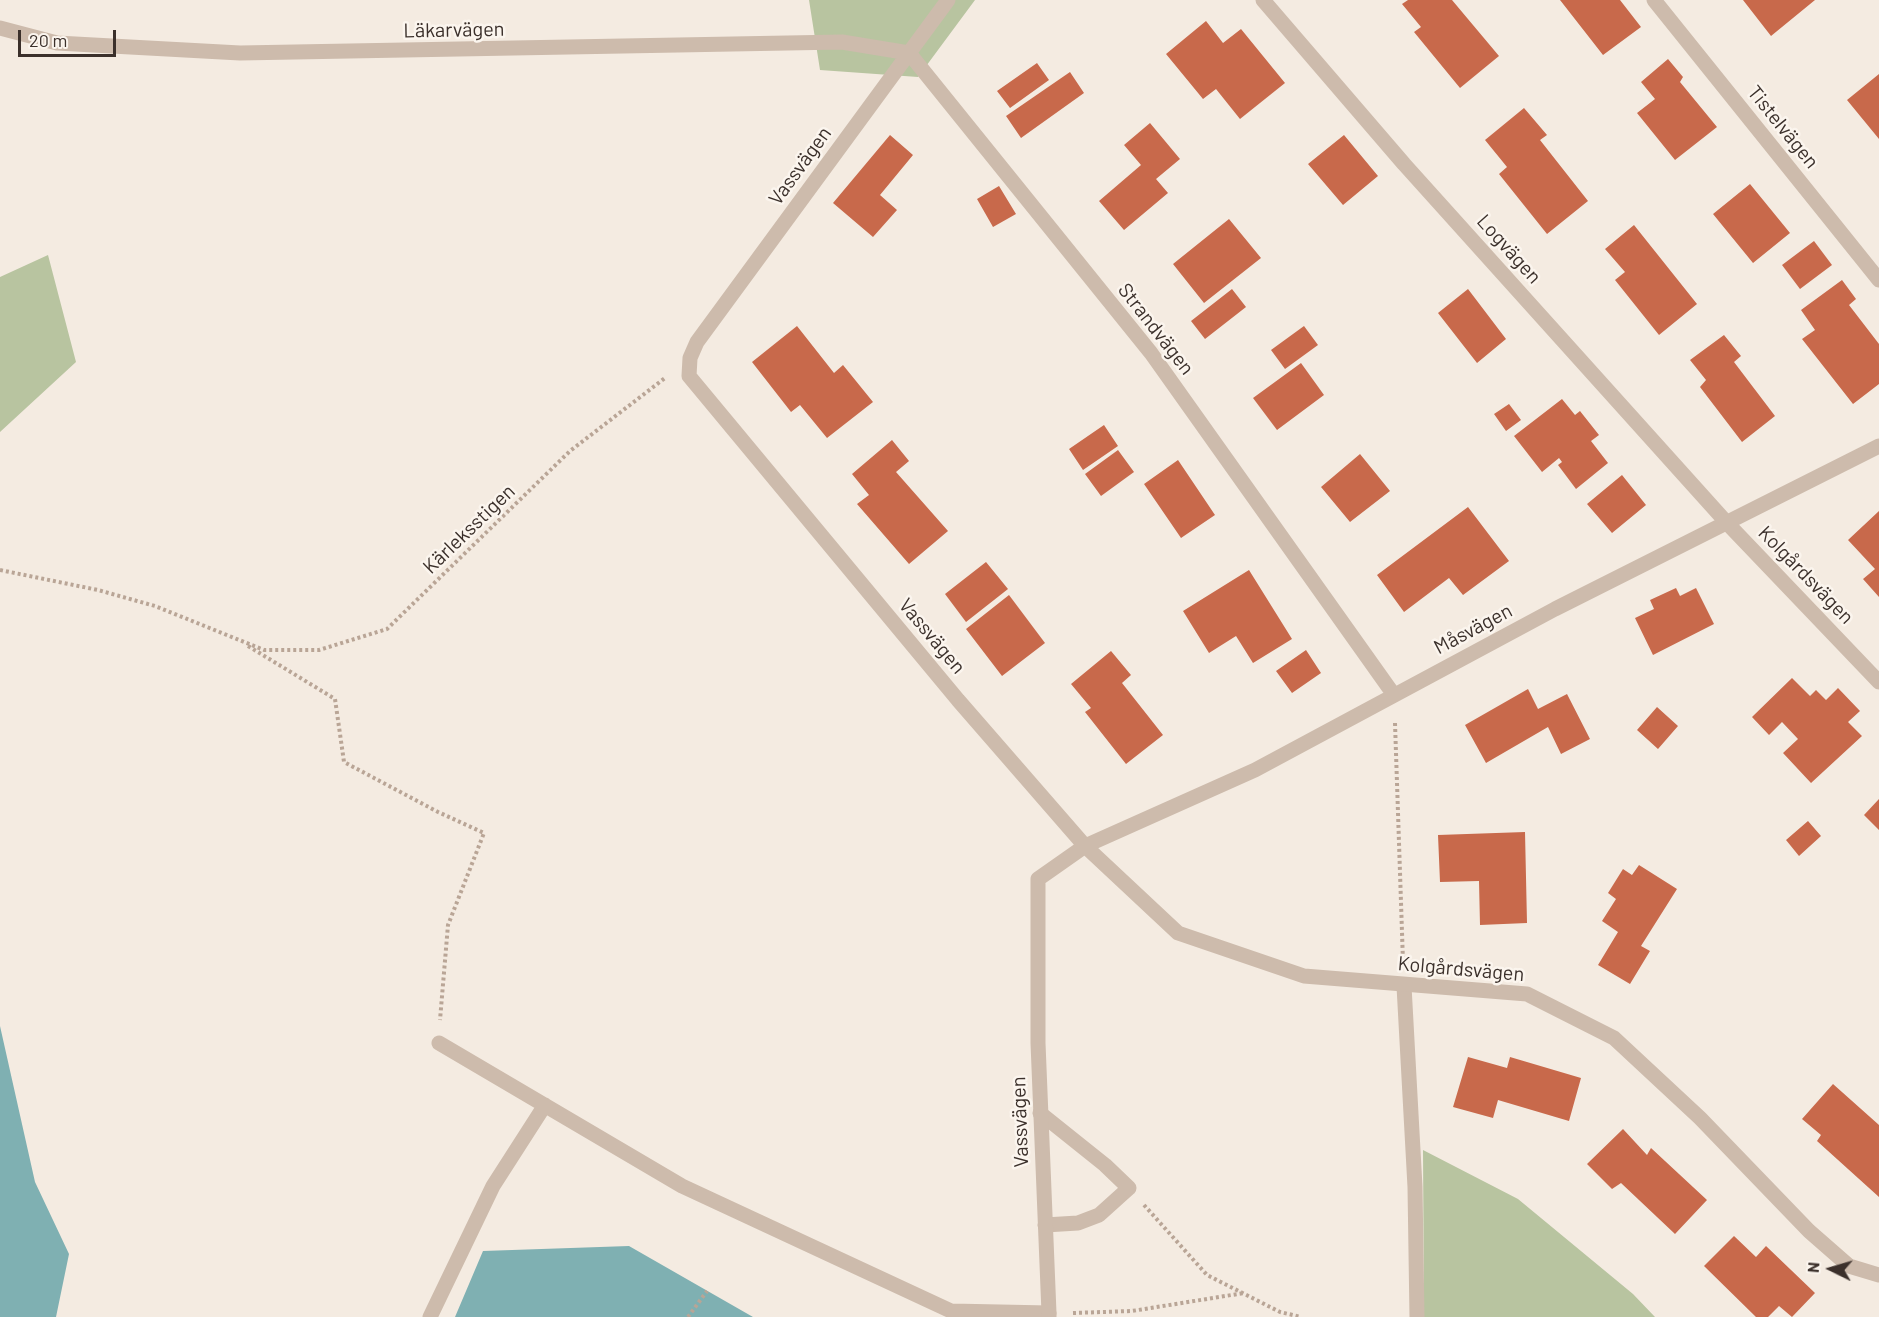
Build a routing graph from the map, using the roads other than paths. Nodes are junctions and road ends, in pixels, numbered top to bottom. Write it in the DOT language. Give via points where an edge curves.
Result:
graph roads {
  1 [pos="948,0"];
  2 [pos="1263,0"];
  3 [pos="1654,0"];
  4 [pos="0,28"];
  5 [pos="909,52"];
  6 [pos="1879,280"];
  7 [pos="1879,446"];
  8 [pos="1727,523"];
  9 [pos="1879,682"];
  10 [pos="1394,695"];
  11 [pos="1085,846"];
  12 [pos="1404,986"];
  13 [pos="439,1042"];
  14 [pos="545,1105"];
  15 [pos="1040,1113"];
  16 [pos="1045,1225"];
  17 [pos="1879,1275"];
  18 [pos="1049,1315"];
  19 [pos="430,1317"];
  20 [pos="1417,1317"];
  1 -- 5 [label="street"];
  2 -- 8 [label="street, Logvägen" via="1404,164"];
  3 -- 6 [label="street, Tistelvägen"];
  4 -- 5 [label="street, Läkarvägen" via="57,43 240,53 842,42"];
  5 -- 10 [label="street, Strandvägen" via="1151,353"];
  5 -- 11 [label="street, Vassvägen" via="697,342 690,358 689,376 958,700"];
  7 -- 8 [label="street, Måsvägen"];
  8 -- 9 [label="street, Kolgårdsvägen"];
  8 -- 10 [label="street, Måsvägen"];
  10 -- 11 [label="street, Måsvägen" via="1255,770"];
  11 -- 12 [label="street, Kolgårdsvägen" via="1178,933 1304,976"];
  11 -- 15 [label="street, Vassvägen" via="1038,879"];
  12 -- 17 [label="street, Kolgårdsvägen" via="1527,994 1614,1038 1700,1118 1809,1231 1849,1266"];
  12 -- 20 [label="street" via="1415,1187"];
  13 -- 14 [label="street"];
  14 -- 18 [label="street" via="682,1186 951,1311"];
  14 -- 19 [label="street" via="493,1186"];
  15 -- 16 [label="street, Vassvägen"];
  15 -- 16 [label="street" via="1129,1188 1099,1215 1078,1223"];
  16 -- 18 [label="street, Vassvägen"];
}
